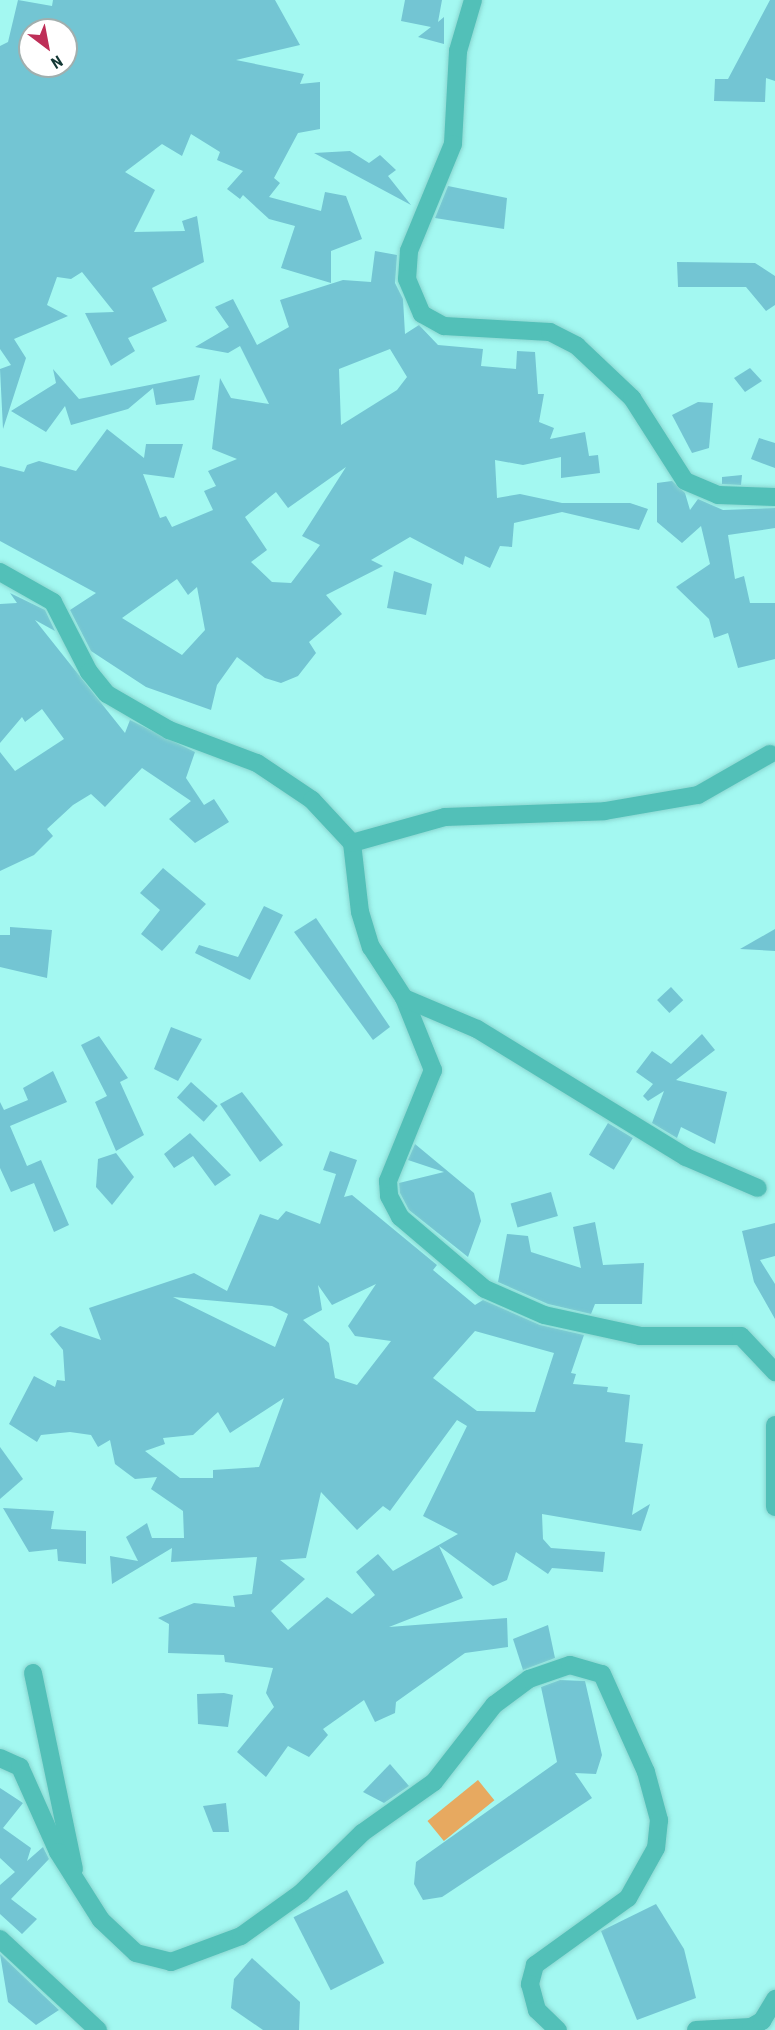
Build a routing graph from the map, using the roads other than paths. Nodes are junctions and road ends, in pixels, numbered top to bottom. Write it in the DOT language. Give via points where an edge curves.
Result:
graph roads {
  1 [pos="473,0"];
  2 [pos="775,497"];
  3 [pos="0,573"];
  4 [pos="770,753"];
  5 [pos="352,843"];
  6 [pos="404,998"];
  7 [pos="759,1188"];
  8 [pos="775,1372"];
  9 [pos="775,1425"];
  10 [pos="775,1507"];
  11 [pos="33,1673"];
  12 [pos="0,1758"];
  13 [pos="76,1880"];
  14 [pos="0,1939"];
  15 [pos="775,1999"];
  16 [pos="98,2030"];
  17 [pos="558,2030"];
  18 [pos="696,2030"];
  1 -- 2 [label="street" via="458,51 453,144 409,251 407,279 422,314 444,326 550,333 577,346 632,398 685,481 718,495"];
  3 -- 5 [label="street" via="53,602 89,672 107,694 169,729 257,763 312,800"];
  4 -- 5 [label="street" via="738,776 680,799 605,811 445,818"];
  5 -- 6 [label="street" via="360,912 371,947"];
  6 -- 7 [label="street" via="477,1029 686,1156"];
  6 -- 8 [label="street" via="433,1070 388,1181 389,1196 400,1217 485,1288 544,1315 640,1336 741,1336"];
  9 -- 10 [label="street"];
  11 -- 13 [label="street"];
  12 -- 13 [label="street" via="20,1767"];
  13 -- 17 [label="street" via="101,1920 136,1953 171,1962 202,1954 241,1936 301,1893 362,1833 434,1782 494,1705 529,1679 570,1665 602,1674 646,1772 659,1820 656,1848 628,1898 535,1965 530,1984 537,2010"];
  14 -- 16 [label="street"];
  15 -- 18 [label="street" via="762,2021 751,2027"];
}
